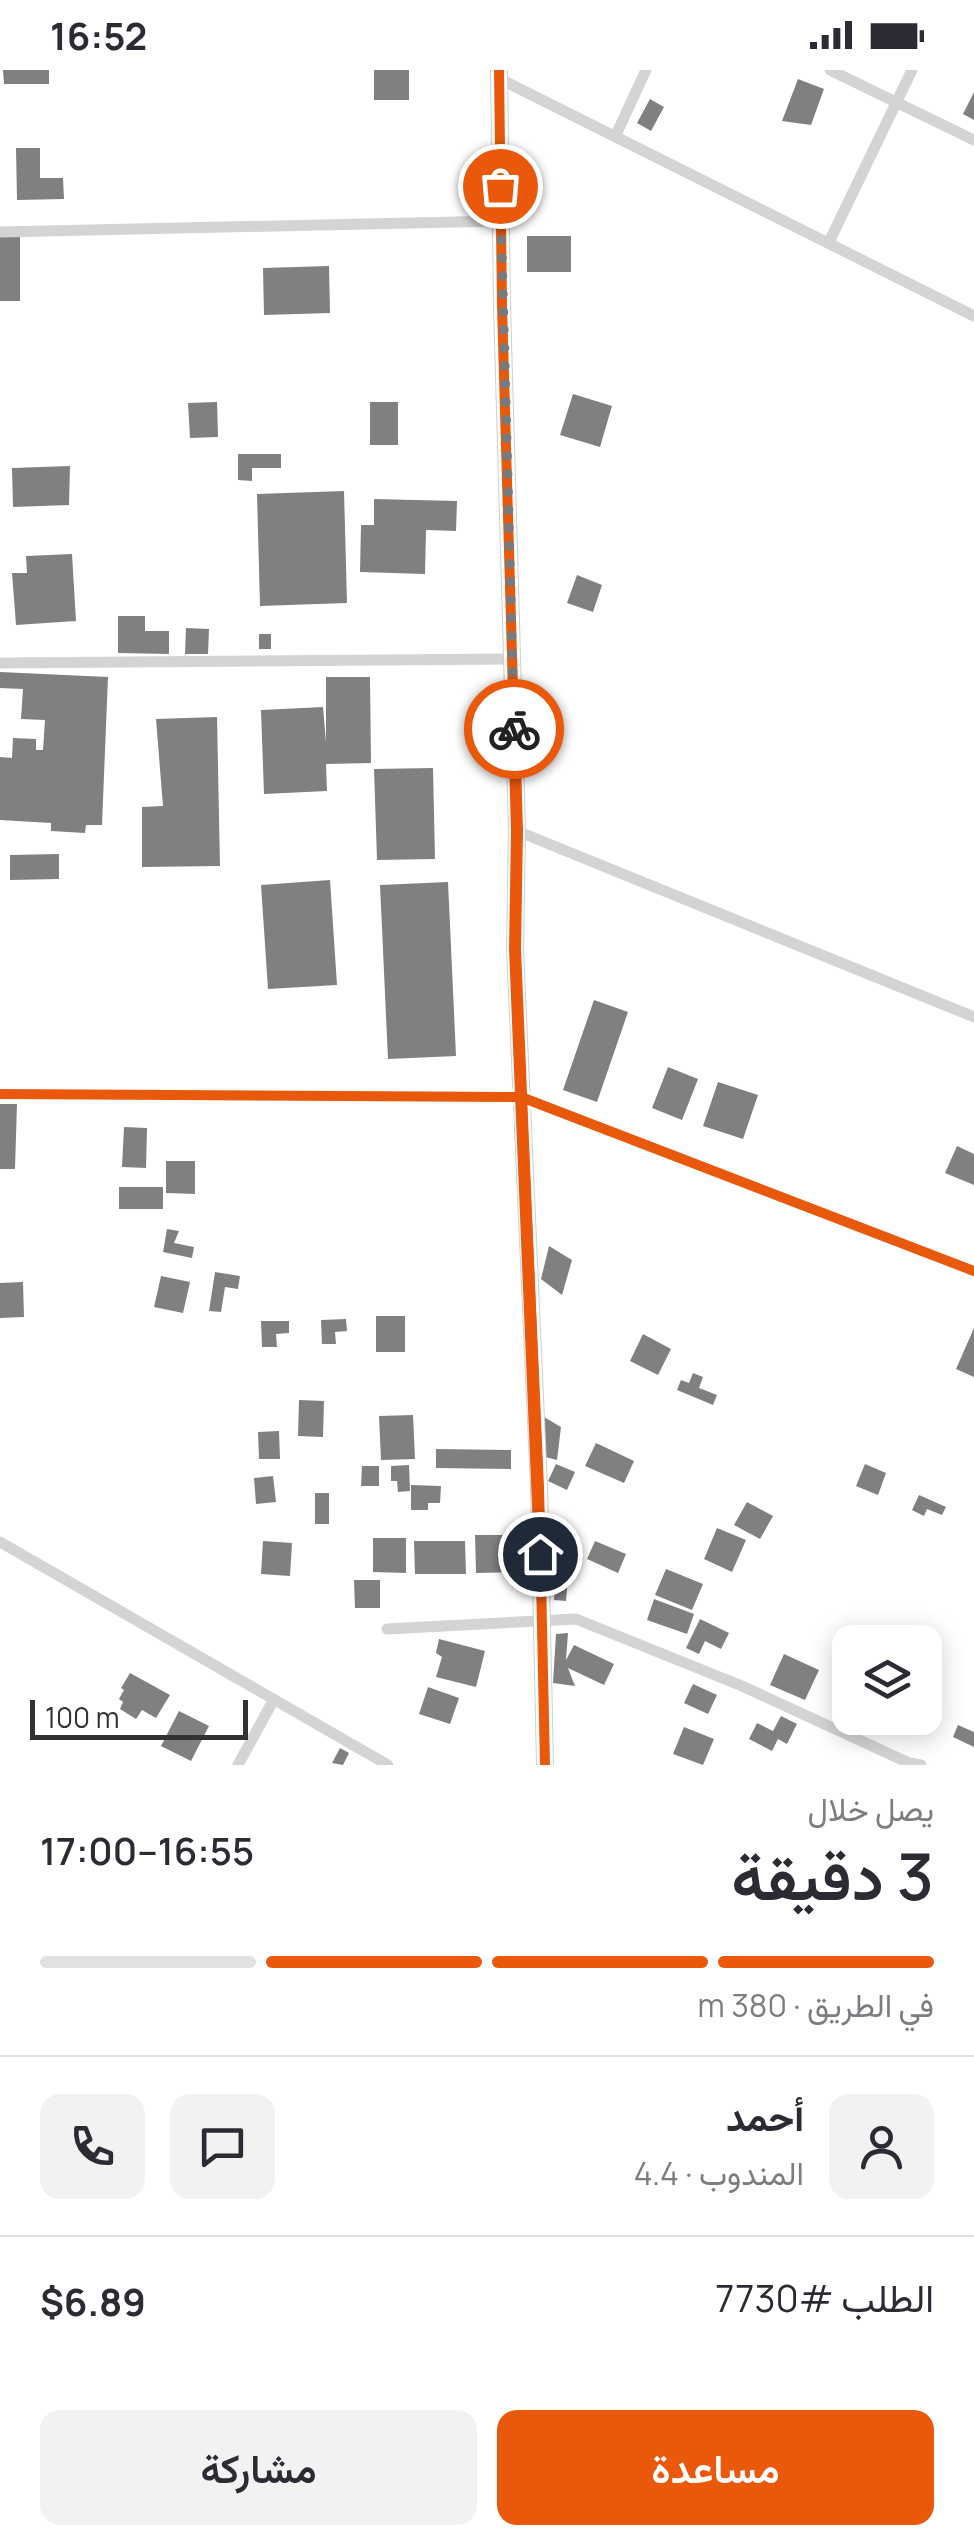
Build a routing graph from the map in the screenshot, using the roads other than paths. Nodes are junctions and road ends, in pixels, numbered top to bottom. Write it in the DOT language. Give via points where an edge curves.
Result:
graph roads {
  1 [pos="646,70"];
  2 [pos="830,70"];
  3 [pos="912,70"];
  4 [pos="500,74"];
  5 [pos="896,102"];
  6 [pos="615,137"];
  7 [pos="974,140"];
  8 [pos="500,222"];
  9 [pos="0,232"];
  10 [pos="829,242"];
  11 [pos="974,316"];
  12 [pos="512,659"];
  13 [pos="0,663"];
  14 [pos="517,831"];
  15 [pos="974,1017"];
  16 [pos="0,1094"];
  17 [pos="521,1096"];
  18 [pos="974,1271"];
  19 [pos="0,1542"];
  20 [pos="542,1620"];
  21 [pos="388,1629"];
  22 [pos="274,1700"];
  23 [pos="238,1765"];
  24 [pos="388,1765"];
  25 [pos="545,1765"];
  26 [pos="920,1765"];
  1 -- 6 [label="street"];
  2 -- 5 [label="street"];
  3 -- 5 [label="street"];
  4 -- 6 [label="street"];
  4 -- 8 [label="street"];
  5 -- 7 [label="street"];
  5 -- 10 [label="street"];
  6 -- 10 [label="street"];
  8 -- 9 [label="street"];
  8 -- 12 [label="street"];
  10 -- 11 [label="street"];
  12 -- 13 [label="street"];
  12 -- 14 [label="street"];
  14 -- 15 [label="street"];
  14 -- 17 [label="street"];
  16 -- 17 [label="street"];
  17 -- 18 [label="street"];
  17 -- 20 [label="street"];
  19 -- 22 [label="street"];
  20 -- 21 [label="street"];
  20 -- 25 [label="street"];
  20 -- 26 [label="street" via="576,1618"];
  22 -- 23 [label="street"];
  22 -- 24 [label="street"];
}
